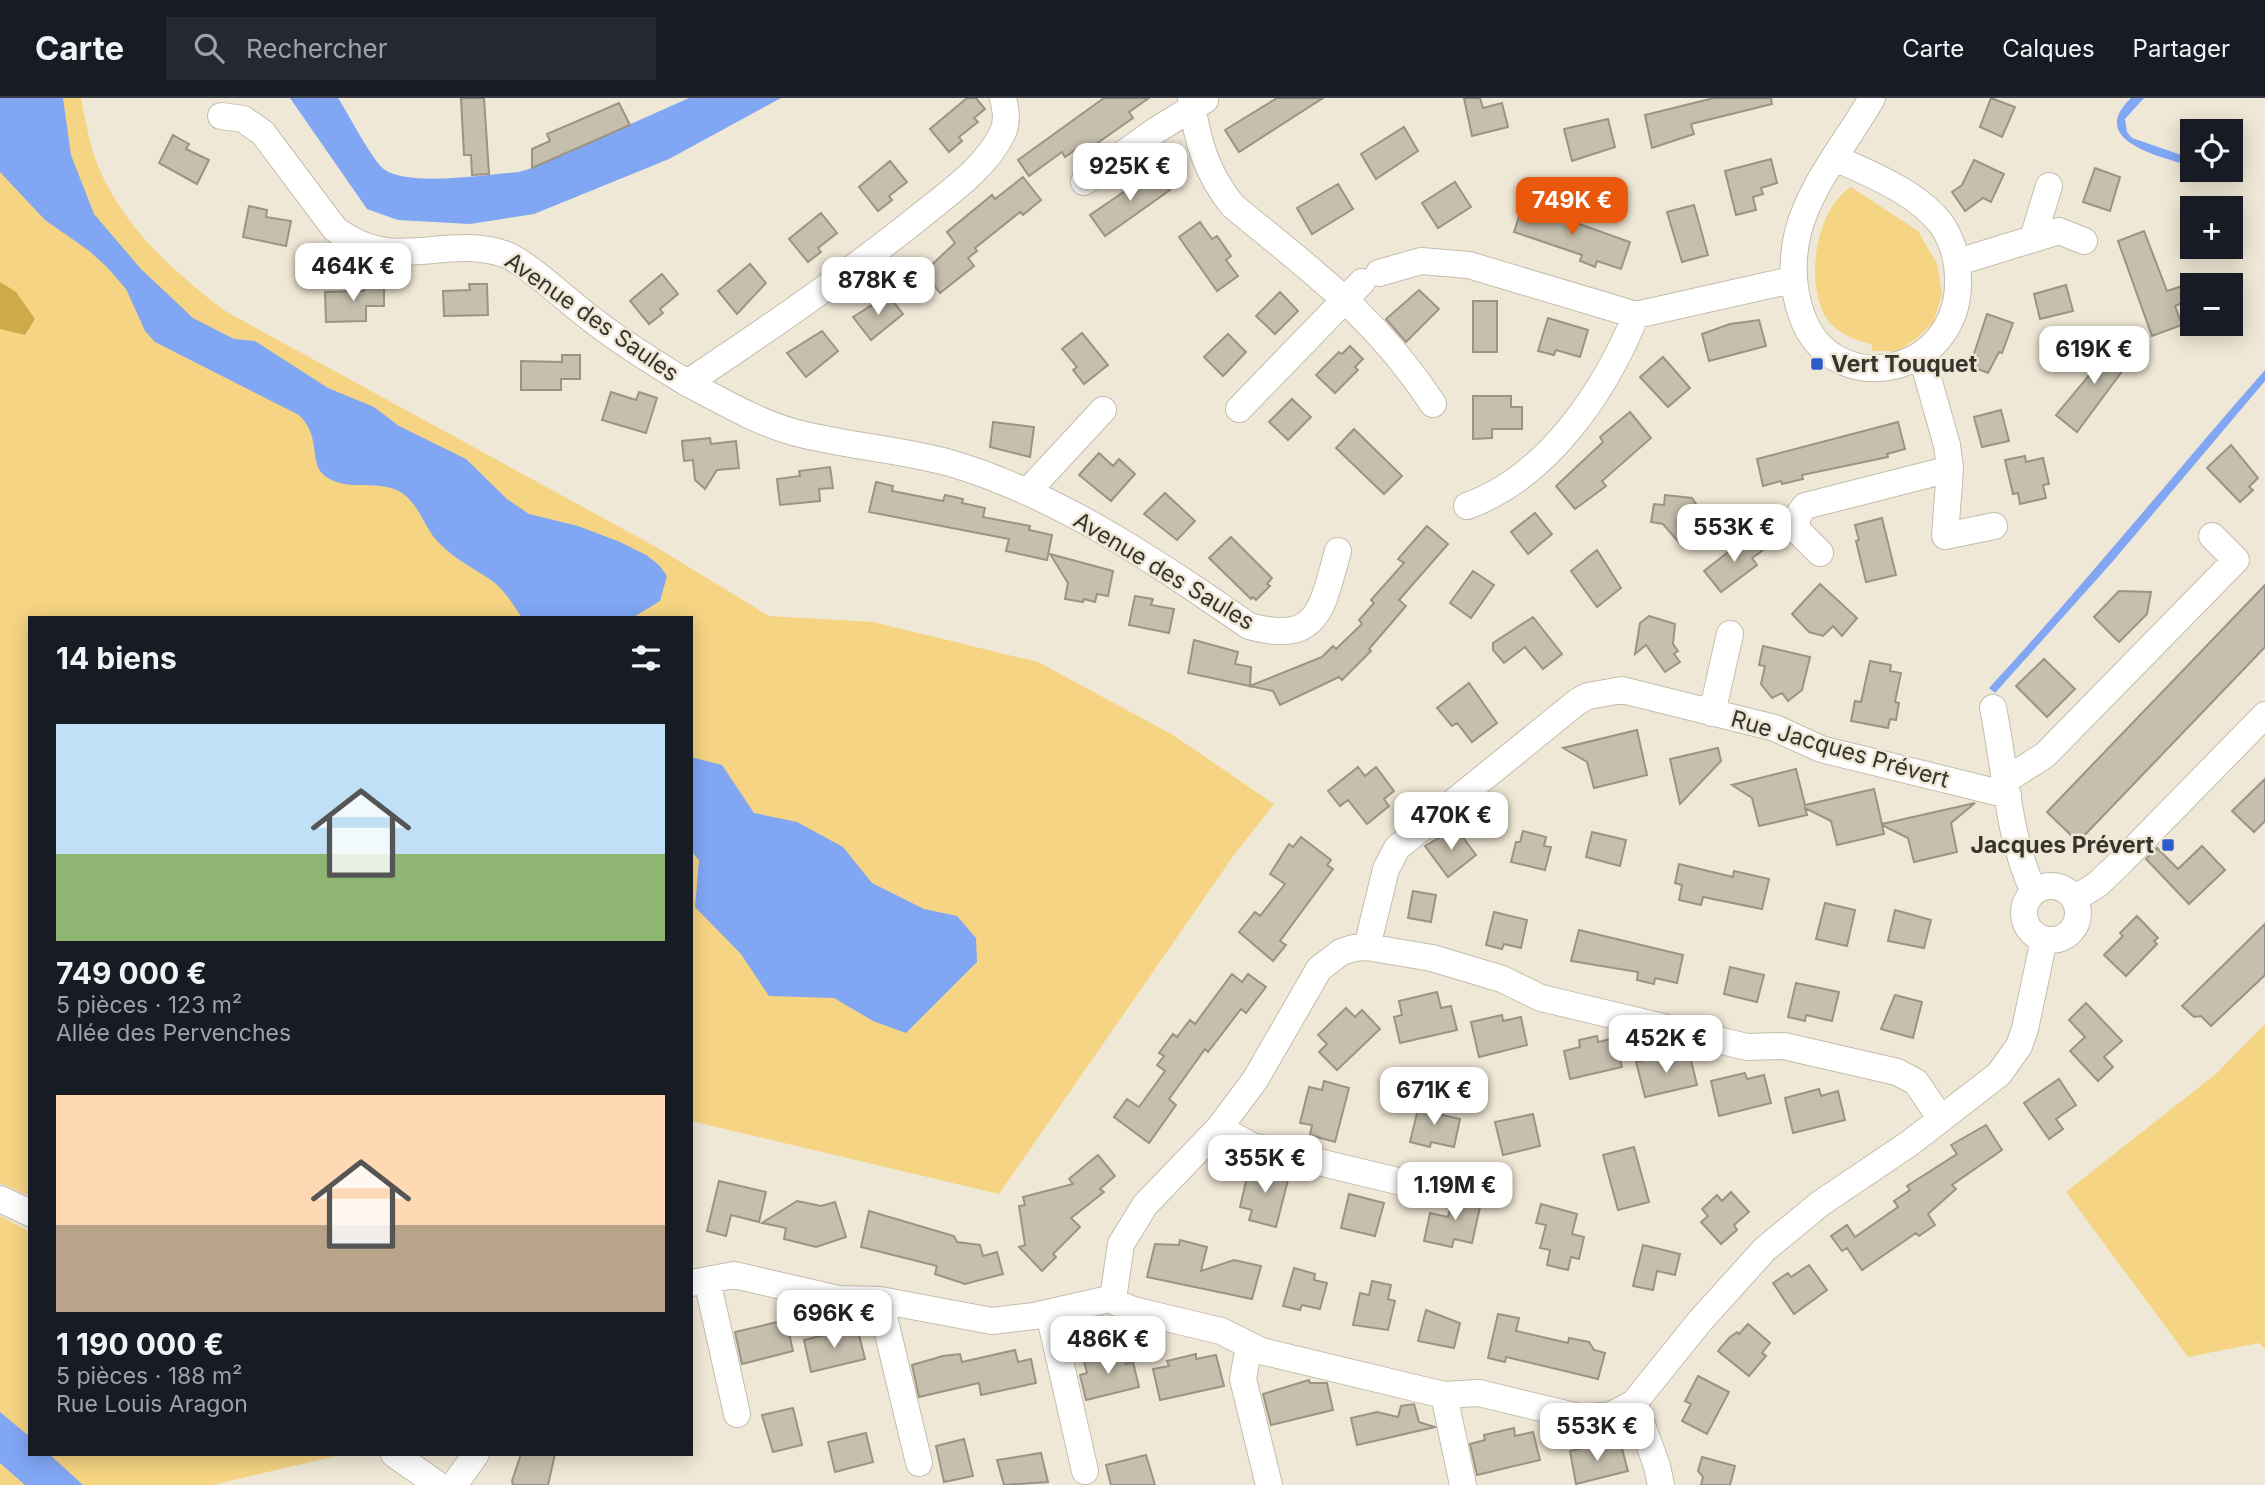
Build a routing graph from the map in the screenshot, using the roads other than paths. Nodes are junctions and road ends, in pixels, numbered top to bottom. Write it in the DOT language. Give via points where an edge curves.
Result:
graph roads {
  1 [pos="1003,98"];
  2 [pos="1872,98"];
  3 [pos="1197,101"];
  4 [pos="221,116"];
  5 [pos="1835,158"];
  6 [pos="1084,182"];
  7 [pos="2049,186"];
  8 [pos="2033,237"];
  9 [pos="2084,241"];
  10 [pos="1958,262"];
  11 [pos="1793,280"];
  12 [pos="1363,285"];
  13 [pos="1636,315"];
  14 [pos="1922,357"];
  15 [pos="687,383"];
  16 [pos="1433,404"];
  17 [pos="1239,409"];
  18 [pos="1103,410"];
  19 [pos="1950,469"];
  20 [pos="1027,492"];
  21 [pos="1467,506"];
  22 [pos="1994,526"];
  23 [pos="2212,536"];
  24 [pos="1338,551"];
  25 [pos="1820,553"];
  26 [pos="1730,634"];
  27 [pos="1993,708"];
  28 [pos="1712,713"];
  29 [pos="2265,715"];
  30 [pos="2007,788"];
  31 [pos="2034,892"];
  32 [pos="2074,899"];
  33 [pos="2044,939"];
  34 [pos="1367,947"];
  35 [pos="1941,1119"];
  36 [pos="1219,1128"];
  37 [pos="1410,1184"];
  38 [pos="0,1199"];
  39 [pos="28,1212"];
  40 [pos="699,1282"];
  41 [pos="1109,1299"];
  42 [pos="880,1300"];
  43 [pos="1049,1313"];
  44 [pos="1250,1345"];
  45 [pos="1444,1395"];
  46 [pos="1634,1403"];
  47 [pos="737,1414"];
  48 [pos="397,1456"];
  49 [pos="475,1456"];
  50 [pos="919,1463"];
  51 [pos="1085,1471"];
  52 [pos="438,1485"];
  53 [pos="454,1485"];
  54 [pos="1269,1485"];
  55 [pos="1463,1485"];
  56 [pos="1661,1485"];
  1 -- 15 [label="street, Avenue des Saules" via="1007,114 1003,132 987,156 953,189 859,266"];
  2 -- 5 [label="street"];
  3 -- 6 [label="street"];
  3 -- 12 [label="street" via="1200,148 1233,206"];
  4 -- 15 [label="street, Avenue des Saules" via="243,119 263,133 335,229 350,241 394,253 469,249 508,254 594,322"];
  5 -- 10 [label="street" via="1915,200 1942,225"];
  5 -- 11 [label="street" via="1812,195 1799,231"];
  7 -- 8 [label="street"];
  8 -- 9 [label="street" via="2059,231"];
  8 -- 10 [label="street"];
  10 -- 14 [label="street" via="1955,311 1937,344"];
  11 -- 13 [label="street"];
  11 -- 14 [label="street" via="1807,328 1833,357 1876,367"];
  12 -- 13 [label="street" via="1420,261 1469,265"];
  12 -- 16 [label="street" via="1394,348"];
  12 -- 17 [label="street"];
  13 -- 21 [label="street" via="1606,379 1557,441 1509,486"];
  14 -- 19 [label="street"];
  15 -- 20 [label="street, Avenue des Saules" via="756,420 792,432 949,463"];
  18 -- 20 [label="street"];
  19 -- 22 [label="street" via="1945,536"];
  19 -- 25 [label="street" via="1805,506 1797,517 1797,530"];
  20 -- 24 [label="street, Avenue des Saules" via="1142,554 1249,626 1267,631 1285,631 1314,619 1321,611"];
  23 -- 30 [label="street" via="2236,560 2046,755"];
  26 -- 28 [label="street, Rue Jacques Prévert"];
  27 -- 30 [label="street"];
  28 -- 30 [label="street, Rue Jacques Prévert" via="1775,728 1821,749"];
  28 -- 34 [label="street, Rue Jacques Prévert" via="1622,690 1577,702 1397,848 1386,869"];
  29 -- 32 [label="street" via="2123,860"];
  30 -- 31 [label="street" via="2019,854"];
  31 -- 32 [label="street" via="2056,887"];
  31 -- 33 [label="street" via="2026,904 2025,919 2032,932"];
  32 -- 33 [label="street" via="2078,914 2073,930 2060,939"];
  33 -- 35 [label="street" via="2019,1046 1999,1074"];
  34 -- 35 [label="street" via="1432,958 1502,979 1541,998 1746,1047 1784,1046 1897,1072 1916,1082"];
  34 -- 36 [label="street" via="1341,952 1319,969 1266,1065"];
  35 -- 46 [label="street" via="1821,1203 1765,1250"];
  36 -- 37 [label="street" via="1252,1146"];
  36 -- 41 [label="street" via="1145,1205 1121,1244"];
  38 -- 39 [label="street"];
  40 -- 42 [label="street" via="734,1275 838,1299"];
  40 -- 47 [label="street"];
  41 -- 43 [label="street"];
  41 -- 44 [label="street" via="1133,1310 1221,1331"];
  42 -- 43 [label="street" via="972,1320"];
  42 -- 50 [label="street"];
  43 -- 51 [label="street"];
  44 -- 45 [label="street"];
  44 -- 54 [label="street" via="1243,1379"];
  45 -- 46 [label="street" via="1479,1394 1584,1418 1611,1415"];
  45 -- 55 [label="street"];
  46 -- 56 [label="street"];
  48 -- 52 [label="street"];
  49 -- 53 [label="street"];
}
